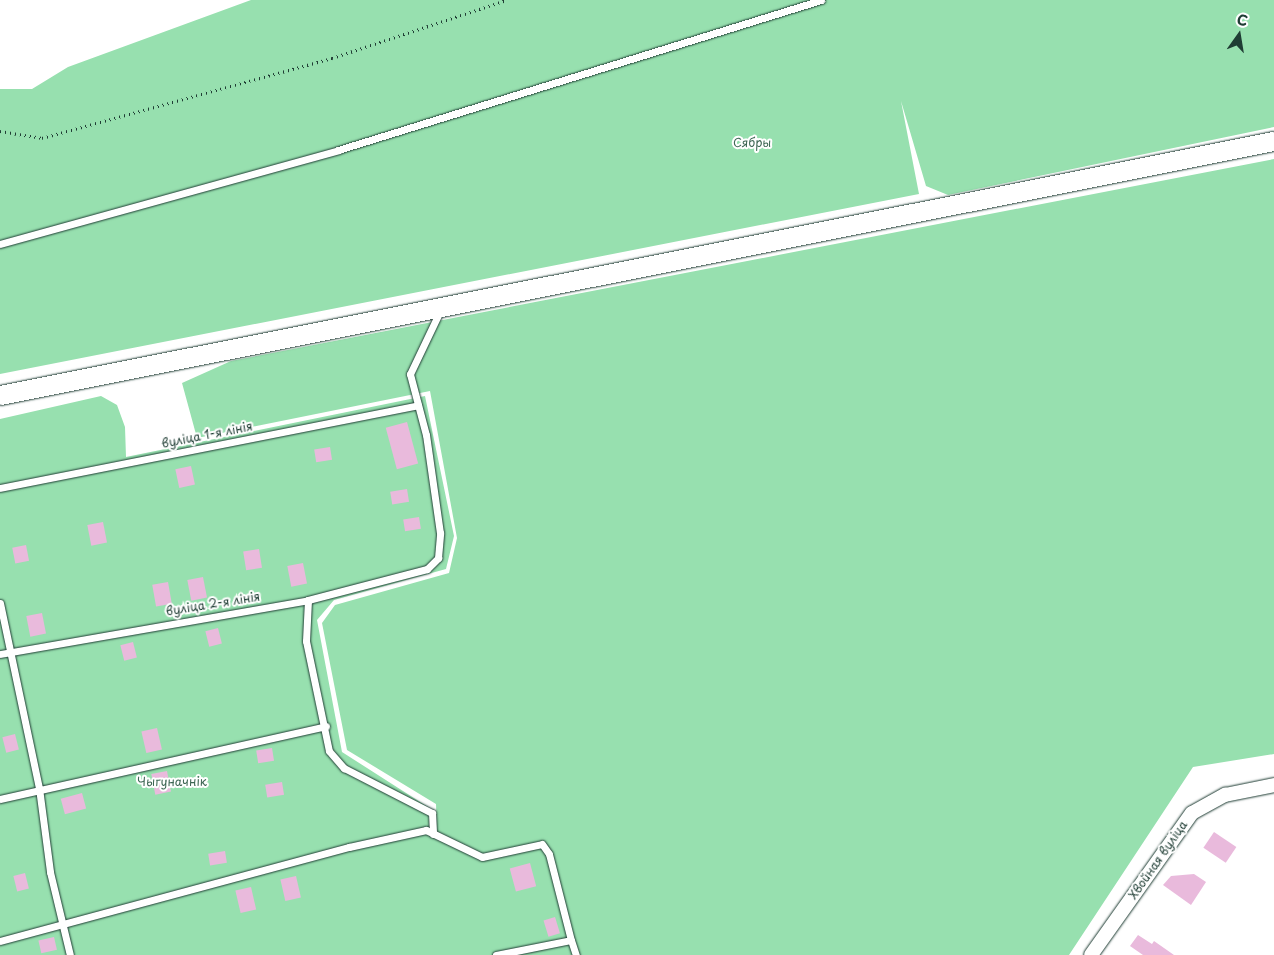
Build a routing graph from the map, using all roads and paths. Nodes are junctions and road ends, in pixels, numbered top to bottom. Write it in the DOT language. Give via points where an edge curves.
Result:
graph roads {
  1 [pos="506,0"];
  2 [pos="821,0"];
  3 [pos="0,131"];
  4 [pos="1274,141"];
  5 [pos="0,244"];
  6 [pos="442,308"];
  7 [pos="0,395"];
  8 [pos="418,405"];
  9 [pos="0,488"];
  10 [pos="308,600"];
  11 [pos="0,603"];
  12 [pos="10,653"];
  13 [pos="0,654"];
  14 [pos="326,726"];
  15 [pos="1274,785"];
  16 [pos="39,788"];
  17 [pos="0,799"];
  18 [pos="433,834"];
  19 [pos="61,922"];
  20 [pos="571,940"];
  21 [pos="0,941"];
  22 [pos="70,955"];
  23 [pos="496,955"];
  24 [pos="576,955"];
  25 [pos="1092,955"];
  1 -- 3 [label="path" via="332,58 42,138"];
  2 -- 5 [label="lane" via="338,150"];
  4 -- 6 [label="main road"];
  6 -- 7 [label="main road"];
  6 -- 8 [label="lane" via="410,374"];
  8 -- 9 [label="lane, вуліца 1-я лінія"];
  8 -- 10 [label="lane, вуліца 2-я лінія" via="440,533 438,558 427,568"];
  10 -- 12 [label="lane, вуліца 2-я лінія"];
  10 -- 14 [label="lane" via="306,641"];
  11 -- 12 [label="lane"];
  12 -- 13 [label="lane, вуліца 2-я лінія"];
  12 -- 16 [label="lane"];
  14 -- 16 [label="lane"];
  14 -- 18 [label="lane" via="329,751 344,768 432,813"];
  15 -- 25 [label="street, Хвойная вуліца" via="1225,795 1192,813"];
  16 -- 17 [label="lane"];
  16 -- 19 [label="lane"];
  18 -- 19 [label="lane" via="426,830 359,844"];
  18 -- 20 [label="lane" via="482,857 542,844 549,854"];
  19 -- 21 [label="lane"];
  19 -- 22 [label="lane"];
  20 -- 23 [label="lane"];
  20 -- 24 [label="lane"];
}
